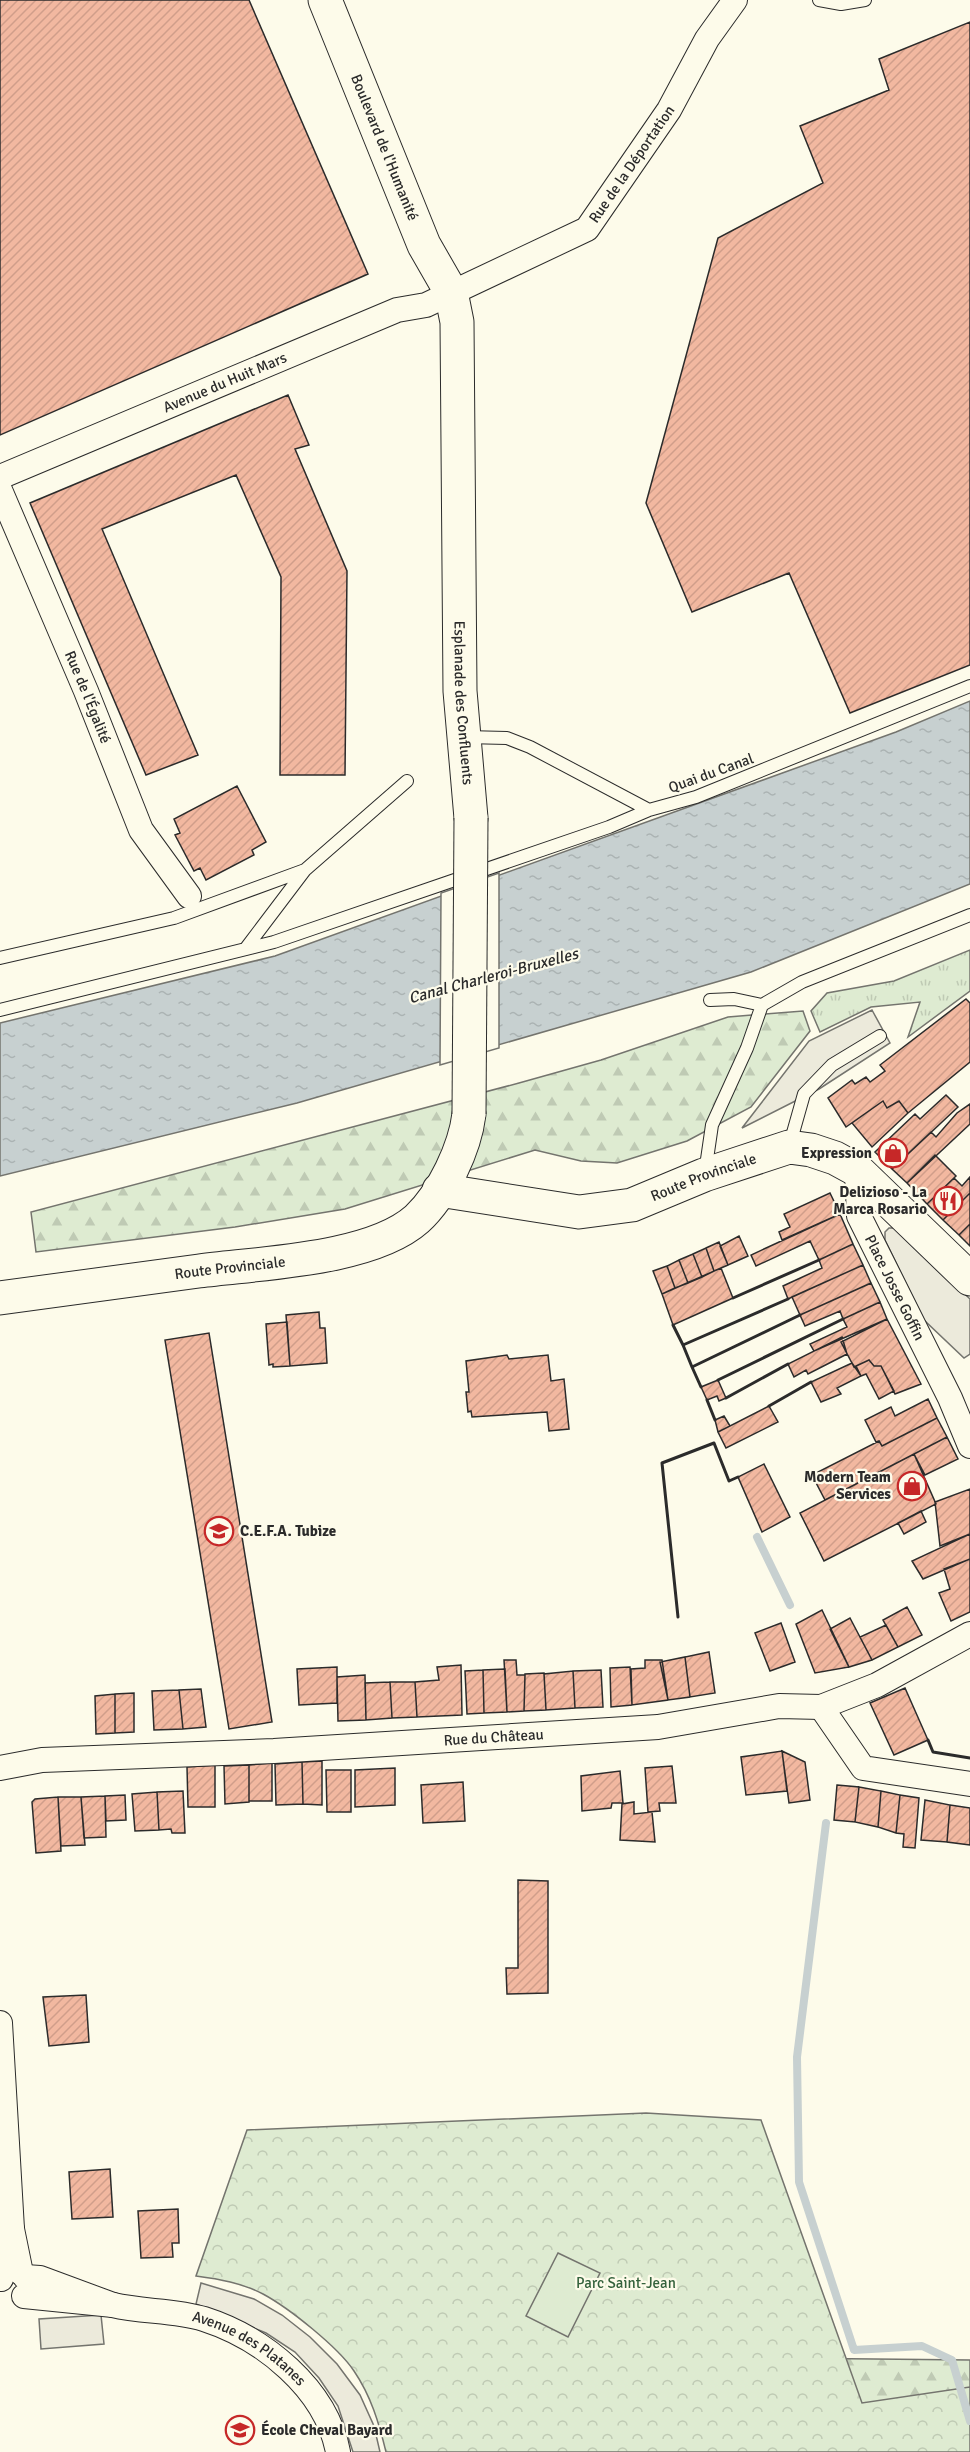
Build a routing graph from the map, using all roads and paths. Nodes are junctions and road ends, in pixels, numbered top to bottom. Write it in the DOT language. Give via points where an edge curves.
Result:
graph roads {
  1 [pos="325,0"];
  2 [pos="735,0"];
  3 [pos="819,0"];
  4 [pos="865,0"];
  5 [pos="451,292"];
  6 [pos="0,477"];
  7 [pos="0,490"];
  8 [pos="970,686"];
  9 [pos="465,737"];
  10 [pos="407,781"];
  11 [pos="649,810"];
  12 [pos="305,870"];
  13 [pos="189,896"];
  14 [pos="970,915"];
  15 [pos="246,948"];
  16 [pos="0,958"];
  17 [pos="710,1000"];
  18 [pos="762,1005"];
  19 [pos="0,1010"];
  20 [pos="880,1036"];
  21 [pos="469,1114"];
  22 [pos="789,1147"];
  23 [pos="857,1170"];
  24 [pos="704,1175"];
  25 [pos="439,1190"];
  26 [pos="970,1278"];
  27 [pos="0,1298"];
  28 [pos="960,1396"];
  29 [pos="970,1446"];
  30 [pos="970,1634"];
  31 [pos="821,1707"];
  32 [pos="0,1768"];
  33 [pos="970,1784"];
  34 [pos="0,2024"];
  35 [pos="9,2286"];
  36 [pos="339,2452"];
  1 -- 5 [label="main road, Boulevard de l'Humanité" via="424,245"];
  2 -- 5 [label="street, Rue de la Déportation" via="707,39 669,110 587,229"];
  3 -- 4 [label="lane" via="840,4"];
  5 -- 6 [label="street, Avenue du Huit Mars" via="426,305 397,310"];
  5 -- 9 [label="main road, Esplanade des Confluents" via="457,322 460,691"];
  7 -- 13 [label="street, Rue de l'Égalité" via="141,830"];
  8 -- 11 [label="lane, Quai du Canal" via="696,797"];
  9 -- 11 [label="lane" via="507,738 530,747"];
  9 -- 21 [label="main road, Esplanade des Confluents, bridge" via="471,818"];
  10 -- 12 [label="lane"];
  11 -- 15 [label="lane, Quai du Canal" via="274,942"];
  12 -- 15 [label="lane"];
  12 -- 16 [label="lane" via="174,918"];
  14 -- 18 [label="lane" via="802,982"];
  15 -- 19 [label="lane, Quai du Canal"];
  17 -- 18 [label="lane" via="734,999"];
  18 -- 24 [label="lane" via="712,1125"];
  20 -- 22 [label="lane" via="832,1065 804,1094"];
  21 -- 25 [label="main road, Route Provinciale" via="465,1138"];
  22 -- 23 [label="main road" via="827,1155"];
  22 -- 24 [label="main road, Route Provinciale"];
  23 -- 26 [label="main road"];
  23 -- 28 [label="street, Place Josse Goffin" via="859,1216"];
  24 -- 25 [label="main road, Route Provinciale" via="632,1205 579,1212"];
  25 -- 27 [label="main road, Route Provinciale" via="417,1219 380,1242 324,1255"];
  28 -- 29 [label="street, Place Josse Goffin"];
  30 -- 31 [label="street, Rue du Château" via="877,1685"];
  31 -- 32 [label="street, Rue du Château" via="779,1706 658,1727 274,1751 42,1760"];
  31 -- 33 [label="street" via="863,1768"];
  34 -- 35 [label="street" via="12,2229"];
  35 -- 36 [label="street, Avenue des Platanes" via="203,2319 270,2352 300,2379 320,2405"];
}
